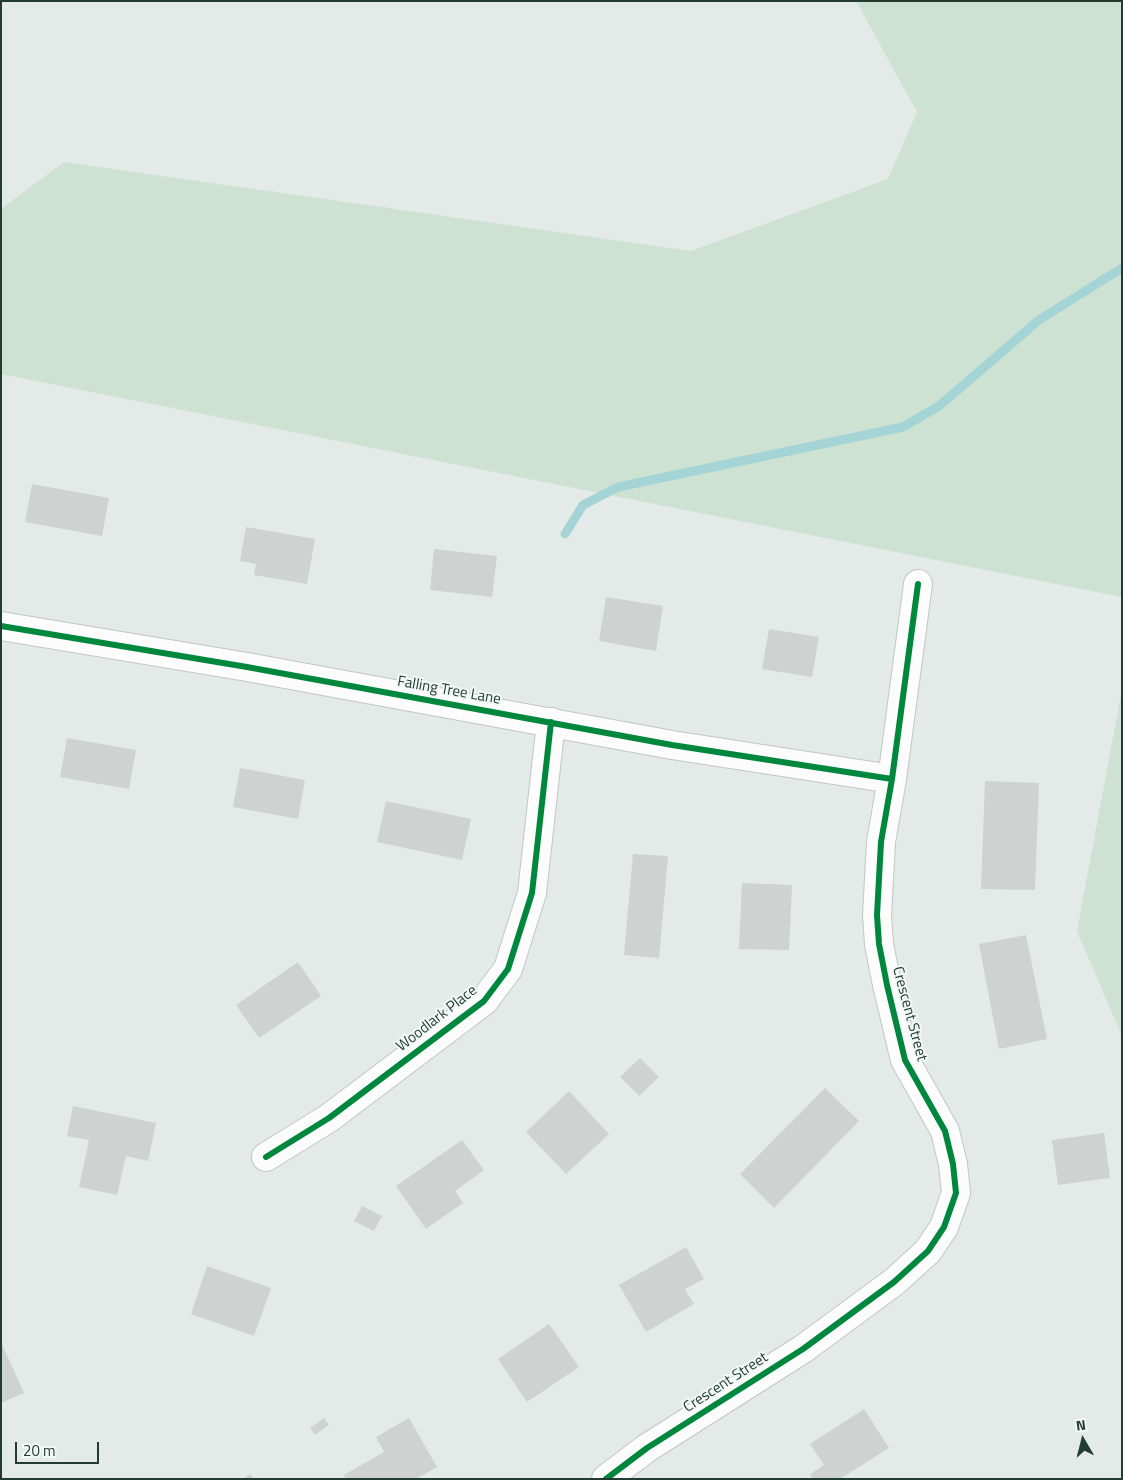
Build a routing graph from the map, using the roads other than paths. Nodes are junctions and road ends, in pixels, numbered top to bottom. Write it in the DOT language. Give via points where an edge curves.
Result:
graph roads {
  1 [pos="918,584"];
  2 [pos="1,626"];
  3 [pos="551,722"];
  4 [pos="892,779"];
  5 [pos="266,1157"];
  6 [pos="606,1479"];
  1 -- 4 [label="street, Crescent Street"];
  2 -- 3 [label="street, Falling Tree Lane"];
  3 -- 4 [label="street, Falling Tree Lane" via="672,745"];
  3 -- 5 [label="street, Woodlark Place" via="532,893 508,969 484,1001 328,1118"];
  4 -- 6 [label="street, Crescent Street" via="881,842 877,915 879,944 905,1060 944,1131 953,1164 956,1193 944,1227 928,1251 894,1282 802,1349 647,1448"];
}
